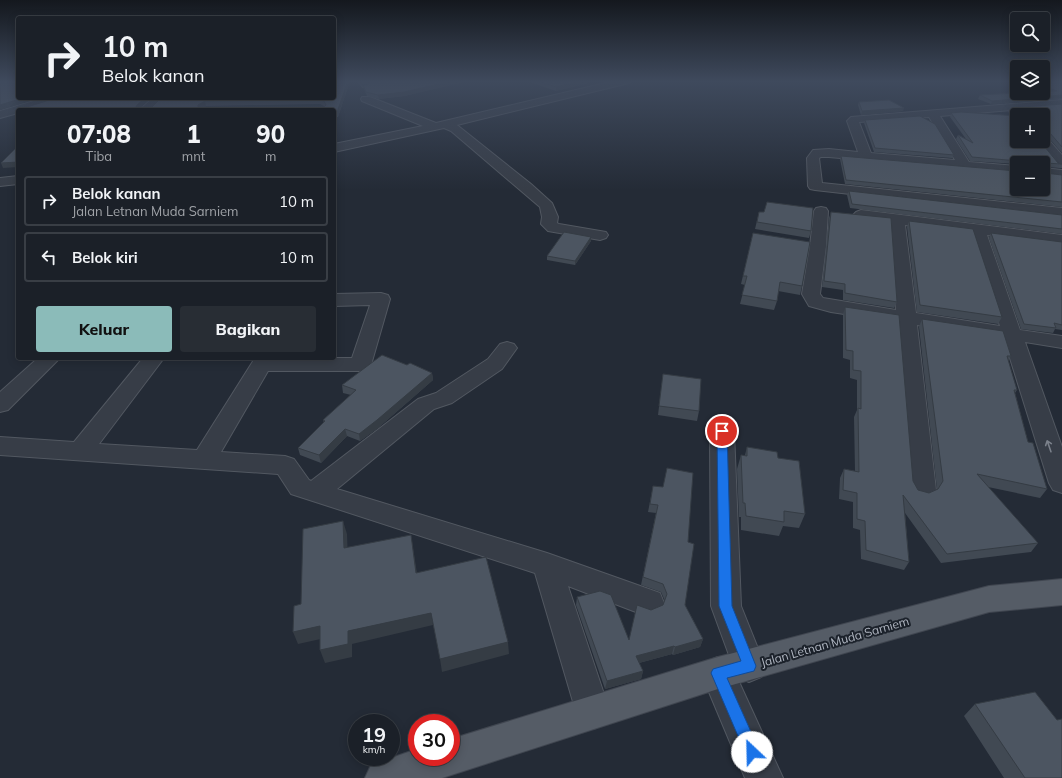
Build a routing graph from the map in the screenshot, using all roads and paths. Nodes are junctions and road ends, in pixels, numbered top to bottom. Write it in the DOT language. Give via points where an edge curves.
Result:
graph roads {
  1 [pos="416,117"];
  2 [pos="476,117"];
  3 [pos="877,117"];
  4 [pos="936,117"];
  5 [pos="440,126"];
  6 [pos="336,148"];
  7 [pos="1049,148"];
  8 [pos="864,155"];
  9 [pos="1062,163"];
  10 [pos="964,165"];
  11 [pos="1010,169"];
  12 [pos="1050,173"];
  13 [pos="1062,174"];
  14 [pos="16,180"];
  15 [pos="0,182"];
  16 [pos="1062,213"];
  17 [pos="897,220"];
  18 [pos="977,229"];
  19 [pos="600,236"];
  20 [pos="1062,240"];
  21 [pos="336,300"];
  22 [pos="906,317"];
  23 [pos="1011,333"];
  24 [pos="1062,342"];
  25 [pos="507,348"];
  26 [pos="48,360"];
  27 [pos="152,360"];
  28 [pos="264,361"];
  29 [pos="0,405"];
  30 [pos="722,431"];
  31 [pos="0,446"];
  32 [pos="80,452"];
  33 [pos="204,460"];
  34 [pos="1062,482"];
  35 [pos="923,490"];
  36 [pos="315,492"];
  37 [pos="547,565"];
  38 [pos="1062,592"];
  39 [pos="649,603"];
  40 [pos="734,670"];
  41 [pos="594,712"];
  42 [pos="460,754"];
  43 [pos="422,766"];
  44 [pos="384,778"];
  45 [pos="764,778"];
  1 -- 5 [label="street"];
  2 -- 5 [label="street"];
  3 -- 8 [label="street" via="853,121"];
  4 -- 10 [label="street"];
  5 -- 6 [label="street"];
  5 -- 19 [label="street" via="454,129 526,186 547,206 549,224 554,228"];
  7 -- 9 [label="street"];
  8 -- 10 [label="street"];
  8 -- 16 [label="street" via="817,153 813,158 815,186"];
  10 -- 11 [label="street"];
  12 -- 13 [label="street"];
  14 -- 15 [label="street"];
  17 -- 18 [label="street"];
  17 -- 22 [label="street"];
  17 -- 22 [label="street" via="827,211 811,245 811,294 816,302 831,306"];
  18 -- 20 [label="street"];
  18 -- 23 [label="street"];
  21 -- 28 [label="street" via="380,299 360,365"];
  22 -- 23 [label="street"];
  22 -- 35 [label="street"];
  23 -- 24 [label="street"];
  34 -- 23 [label="street, one-way"];
  25 -- 36 [label="street" via="495,364 444,398 426,404"];
  26 -- 29 [label="street"];
  27 -- 32 [label="street"];
  28 -- 33 [label="street"];
  30 -- 40 [label="street" via="726,606"];
  31 -- 32 [label="street"];
  32 -- 33 [label="street"];
  33 -- 36 [label="street" via="285,465 300,487"];
  36 -- 37 [label="street"];
  37 -- 39 [label="street"];
  37 -- 41 [label="street"];
  38 -- 40 [label="main road, Jalan Letnan Muda Sarniem" via="989,599"];
  40 -- 41 [label="main road, Jalan Letnan Muda Sarniem"];
  40 -- 45 [label="street"];
  41 -- 42 [label="main road, Jalan Letnan Muda Sarniem"];
  43 -- 44 [label="main road, Jalan Letnan Muda Sarniem"];
}
